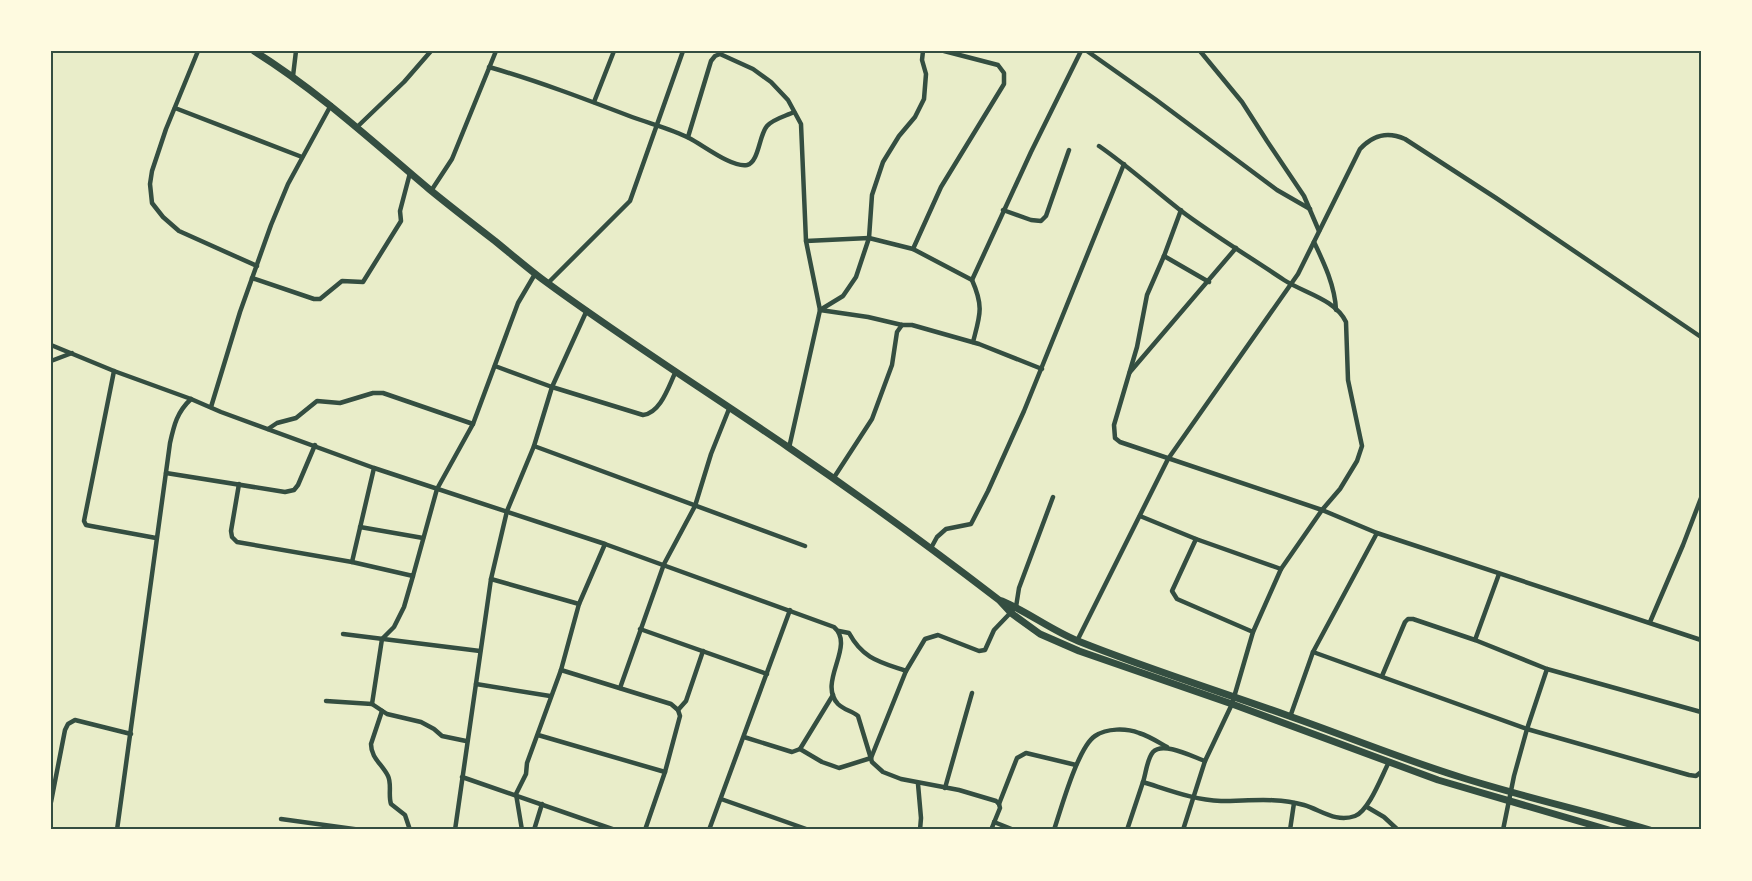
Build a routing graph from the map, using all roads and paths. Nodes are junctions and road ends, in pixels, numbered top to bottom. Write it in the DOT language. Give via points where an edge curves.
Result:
graph roads {
  1 [pos="198,51"];
  2 [pos="254,51"];
  3 [pos="296,51"];
  4 [pos="432,51"];
  5 [pos="496,51"];
  6 [pos="614,51"];
  7 [pos="683,51"];
  8 [pos="944,51"];
  9 [pos="1081,51"];
  10 [pos="1087,51"];
  11 [pos="1200,51"];
  12 [pos="923,52"];
  13 [pos="489,67"];
  14 [pos="292,76"];
  15 [pos="594,102"];
  16 [pos="331,105"];
  17 [pos="175,108"];
  18 [pos="794,112"];
  19 [pos="656,126"];
  20 [pos="356,128"];
  21 [pos="688,137"];
  22 [pos="1099,146"];
  23 [pos="1069,150"];
  24 [pos="302,157"];
  25 [pos="1124,164"];
  26 [pos="410,173"];
  27 [pos="431,191"];
  28 [pos="1310,209"];
  29 [pos="1004,210"];
  30 [pos="1181,210"];
  31 [pos="1319,231"];
  32 [pos="869,238"];
  33 [pos="806,241"];
  34 [pos="1314,242"];
  35 [pos="1236,248"];
  36 [pos="913,249"];
  37 [pos="1164,256"];
  38 [pos="256,266"];
  39 [pos="535,274"];
  40 [pos="252,278"];
  41 [pos="972,280"];
  42 [pos="1209,282"];
  43 [pos="548,283"];
  44 [pos="1290,284"];
  45 [pos="587,310"];
  46 [pos="820,310"];
  47 [pos="1336,310"];
  48 [pos="902,324"];
  49 [pos="1701,337"];
  50 [pos="973,342"];
  51 [pos="51,345"];
  52 [pos="72,353"];
  53 [pos="51,361"];
  54 [pos="495,366"];
  55 [pos="1042,369"];
  56 [pos="114,371"];
  57 [pos="676,371"];
  58 [pos="1128,375"];
  59 [pos="552,387"];
  60 [pos="192,399"];
  61 [pos="212,407"];
  62 [pos="729,409"];
  63 [pos="473,424"];
  64 [pos="268,429"];
  65 [pos="314,445"];
  66 [pos="534,446"];
  67 [pos="788,448"];
  68 [pos="1168,459"];
  69 [pos="374,468"];
  70 [pos="166,473"];
  71 [pos="833,479"];
  72 [pos="239,484"];
  73 [pos="437,489"];
  74 [pos="1053,497"];
  75 [pos="1701,498"];
  76 [pos="694,506"];
  77 [pos="1322,510"];
  78 [pos="507,511"];
  79 [pos="1140,516"];
  80 [pos="360,527"];
  81 [pos="1377,533"];
  82 [pos="156,538"];
  83 [pos="423,538"];
  84 [pos="1196,540"];
  85 [pos="605,544"];
  86 [pos="805,546"];
  87 [pos="931,548"];
  88 [pos="352,562"];
  89 [pos="664,564"];
  90 [pos="1281,569"];
  91 [pos="1500,574"];
  92 [pos="413,576"];
  93 [pos="491,579"];
  94 [pos="579,604"];
  95 [pos="790,610"];
  96 [pos="1014,610"];
  97 [pos="1650,622"];
  98 [pos="1045,626"];
  99 [pos="640,629"];
  100 [pos="839,631"];
  101 [pos="1254,632"];
  102 [pos="343,634"];
  103 [pos="1040,634"];
  104 [pos="382,639"];
  105 [pos="1475,640"];
  106 [pos="1701,640"];
  107 [pos="1077,641"];
  108 [pos="480,651"];
  109 [pos="703,651"];
  110 [pos="1313,652"];
  111 [pos="1547,669"];
  112 [pos="561,670"];
  113 [pos="906,671"];
  114 [pos="767,674"];
  115 [pos="1382,676"];
  116 [pos="476,684"];
  117 [pos="620,688"];
  118 [pos="972,693"];
  119 [pos="833,695"];
  120 [pos="550,696"];
  121 [pos="326,701"];
  122 [pos="1233,701"];
  123 [pos="372,704"];
  124 [pos="678,710"];
  125 [pos="382,711"];
  126 [pos="1701,712"];
  127 [pos="1290,717"];
  128 [pos="1527,729"];
  129 [pos="131,734"];
  130 [pos="538,735"];
  131 [pos="744,737"];
  132 [pos="466,741"];
  133 [pos="1167,747"];
  134 [pos="800,749"];
  135 [pos="871,758"];
  136 [pos="1205,761"];
  137 [pos="1389,762"];
  138 [pos="1076,765"];
  139 [pos="664,772"];
  140 [pos="1701,772"];
  141 [pos="462,777"];
  142 [pos="1143,782"];
  143 [pos="918,784"];
  144 [pos="53,787"];
  145 [pos="945,788"];
  146 [pos="516,794"];
  147 [pos="1193,797"];
  148 [pos="1510,797"];
  149 [pos="721,799"];
  150 [pos="51,802"];
  151 [pos="1294,803"];
  152 [pos="542,804"];
  153 [pos="999,804"];
  154 [pos="1367,807"];
  155 [pos="281,819"];
  156 [pos="994,822"];
  157 [pos="117,830"];
  158 [pos="361,830"];
  159 [pos="410,830"];
  160 [pos="455,830"];
  161 [pos="522,830"];
  162 [pos="534,830"];
  163 [pos="615,830"];
  164 [pos="645,830"];
  165 [pos="709,830"];
  166 [pos="809,830"];
  167 [pos="920,830"];
  168 [pos="991,830"];
  169 [pos="1014,830"];
  170 [pos="1054,830"];
  171 [pos="1127,830"];
  172 [pos="1183,830"];
  173 [pos="1290,830"];
  174 [pos="1398,830"];
  175 [pos="1503,830"];
  176 [pos="1608,830"];
  177 [pos="1650,830"];
  1 -- 17 [label="street"];
  2 -- 14 [label="main road"];
  3 -- 14 [label="street"];
  4 -- 20 [label="street"];
  5 -- 13 [label="street"];
  6 -- 15 [label="street"];
  7 -- 19 [label="street"];
  8 -- 36 [label="street" via="998,65 1004,73 1004,84 942,187"];
  9 -- 29 [label="street"];
  10 -- 28 [label="street" via="1277,190"];
  11 -- 28 [label="street" via="1242,102"];
  12 -- 32 [label="street" via="926,74 924,99 883,162 872,195"];
  13 -- 15 [label="street"];
  13 -- 27 [label="street" via="452,159"];
  14 -- 16 [label="main road"];
  15 -- 19 [label="street"];
  16 -- 20 [label="main road"];
  16 -- 24 [label="street"];
  17 -- 24 [label="street"];
  17 -- 38 [label="street" via="152,171 152,203 179,231"];
  18 -- 21 [label="street" via="767,126 750,164 733,163"];
  18 -- 21 [label="street" via="788,100 771,82 753,69 720,54 711,61"];
  18 -- 33 [label="street" via="801,124"];
  19 -- 21 [label="street"];
  19 -- 43 [label="street" via="630,201"];
  20 -- 26 [label="main road"];
  22 -- 25 [label="street"];
  23 -- 29 [label="street" via="1046,216 1041,221"];
  24 -- 38 [label="street"];
  25 -- 30 [label="street"];
  25 -- 55 [label="street"];
  26 -- 27 [label="main road"];
  26 -- 40 [label="street" via="400,211 401,220 363,282 342,280 320,299 314,299"];
  27 -- 39 [label="main road"];
  28 -- 31 [label="street"];
  29 -- 41 [label="street"];
  30 -- 35 [label="street"];
  30 -- 37 [label="street"];
  31 -- 34 [label="street"];
  31 -- 49 [label="street" via="1360,149 1377,136 1396,135 1496,198"];
  32 -- 33 [label="street"];
  32 -- 36 [label="street"];
  32 -- 46 [label="street" via="856,277 843,296"];
  33 -- 46 [label="street"];
  34 -- 44 [label="street"];
  34 -- 47 [label="street" via="1328,273"];
  35 -- 42 [label="street"];
  35 -- 44 [label="street"];
  36 -- 41 [label="street"];
  37 -- 42 [label="street"];
  37 -- 58 [label="street" via="1147,295"];
  38 -- 40 [label="street"];
  39 -- 43 [label="main road"];
  39 -- 54 [label="street" via="518,303"];
  40 -- 61 [label="street"];
  41 -- 50 [label="street" via="981,311"];
  42 -- 58 [label="street"];
  43 -- 45 [label="main road"];
  44 -- 47 [label="street" via="1310,292"];
  44 -- 68 [label="street"];
  45 -- 57 [label="main road"];
  45 -- 59 [label="street"];
  46 -- 48 [label="street"];
  46 -- 67 [label="street"];
  47 -- 77 [label="street" via="1346,322 1348,380 1362,446 1340,489"];
  48 -- 50 [label="street"];
  48 -- 71 [label="street" via="897,332 892,365 872,419"];
  50 -- 55 [label="street"];
  51 -- 52 [label="street"];
  52 -- 53 [label="street"];
  52 -- 56 [label="street"];
  54 -- 59 [label="street"];
  54 -- 63 [label="street"];
  55 -- 87 [label="street" via="970,524 946,529"];
  56 -- 60 [label="street"];
  56 -- 82 [label="street" via="84,521 86,525"];
  57 -- 59 [label="street" via="660,402 650,414 643,415"];
  57 -- 62 [label="main road"];
  58 -- 68 [label="street" via="1114,425 1115,438"];
  59 -- 66 [label="street"];
  60 -- 61 [label="street"];
  60 -- 70 [label="street" via="174,421"];
  61 -- 64 [label="street"];
  62 -- 67 [label="main road"];
  62 -- 76 [label="street"];
  63 -- 64 [label="street" via="383,393 373,393 340,403 317,401 296,418 277,422"];
  63 -- 73 [label="street"];
  64 -- 65 [label="street"];
  65 -- 69 [label="street"];
  65 -- 72 [label="street" via="294,490 286,492"];
  66 -- 76 [label="street"];
  66 -- 78 [label="street"];
  67 -- 71 [label="main road"];
  68 -- 77 [label="street"];
  68 -- 79 [label="street"];
  69 -- 73 [label="street"];
  69 -- 80 [label="street"];
  70 -- 72 [label="street"];
  70 -- 82 [label="street"];
  71 -- 87 [label="main road"];
  72 -- 88 [label="street" via="231,531 237,542"];
  73 -- 78 [label="street"];
  73 -- 83 [label="street"];
  74 -- 96 [label="street"];
  75 -- 97 [label="street"];
  76 -- 86 [label="street"];
  76 -- 89 [label="street"];
  77 -- 81 [label="street"];
  77 -- 90 [label="street"];
  78 -- 85 [label="street"];
  78 -- 93 [label="street"];
  79 -- 84 [label="street"];
  79 -- 107 [label="street"];
  80 -- 83 [label="street"];
  80 -- 88 [label="street"];
  81 -- 91 [label="street"];
  81 -- 110 [label="street"];
  82 -- 129 [label="street"];
  83 -- 92 [label="street"];
  84 -- 90 [label="street"];
  84 -- 101 [label="street" via="1172,591 1174,595"];
  85 -- 89 [label="street"];
  85 -- 94 [label="street"];
  87 -- 96 [label="main road"];
  88 -- 92 [label="street"];
  89 -- 95 [label="street"];
  89 -- 99 [label="street"];
  90 -- 101 [label="street"];
  91 -- 97 [label="street"];
  91 -- 105 [label="street"];
  92 -- 104 [label="street" via="404,607 394,627"];
  93 -- 94 [label="street"];
  93 -- 108 [label="street"];
  94 -- 112 [label="street"];
  95 -- 100 [label="street"];
  95 -- 114 [label="street"];
  96 -- 98 [label="main road"];
  96 -- 103 [label="main road"];
  96 -- 113 [label="street" via="994,630 985,650 938,635 925,639"];
  97 -- 106 [label="street"];
  98 -- 103 [label="main road"];
  98 -- 107 [label="main road"];
  99 -- 109 [label="street"];
  99 -- 117 [label="street"];
  100 -- 113 [label="street" via="849,633 855,645 871,659"];
  100 -- 119 [label="street" via="842,639 832,679"];
  101 -- 122 [label="street"];
  102 -- 104 [label="street"];
  103 -- 122 [label="main road" via="1079,651"];
  104 -- 108 [label="street"];
  104 -- 123 [label="street"];
  105 -- 111 [label="street"];
  105 -- 115 [label="street" via="1408,619"];
  107 -- 122 [label="main road"];
  108 -- 116 [label="street"];
  109 -- 114 [label="street"];
  109 -- 124 [label="street" via="686,701"];
  110 -- 115 [label="street"];
  110 -- 127 [label="street"];
  111 -- 126 [label="street"];
  111 -- 128 [label="street"];
  112 -- 117 [label="street"];
  112 -- 120 [label="street"];
  113 -- 135 [label="street"];
  114 -- 131 [label="street"];
  115 -- 128 [label="street"];
  116 -- 120 [label="street"];
  116 -- 132 [label="street"];
  117 -- 124 [label="street" via="671,704"];
  118 -- 145 [label="street"];
  119 -- 134 [label="street"];
  119 -- 135 [label="street" via="838,703 858,716"];
  120 -- 130 [label="street"];
  121 -- 123 [label="street"];
  122 -- 127 [label="main road"];
  122 -- 136 [label="street"];
  122 -- 137 [label="main road"];
  123 -- 125 [label="street"];
  124 -- 139 [label="street" via="680,716"];
  125 -- 132 [label="street" via="427,724 442,736"];
  125 -- 159 [label="street" via="371,750 389,776 391,804 406,815"];
  127 -- 148 [label="main road"];
  128 -- 140 [label="street" via="1690,775 1696,776"];
  128 -- 148 [label="street"];
  129 -- 144 [label="street" via="74,720 68,724"];
  129 -- 157 [label="street"];
  130 -- 139 [label="street"];
  130 -- 146 [label="street"];
  131 -- 134 [label="street" via="792,752"];
  131 -- 149 [label="street"];
  132 -- 141 [label="street"];
  133 -- 136 [label="street"];
  133 -- 138 [label="street" via="1139,733 1105,730 1093,737"];
  133 -- 142 [label="street" via="1154,751"];
  134 -- 135 [label="street" via="839,768"];
  135 -- 143 [label="street" via="883,772"];
  136 -- 147 [label="street"];
  137 -- 148 [label="main road" via="1438,780"];
  137 -- 154 [label="street"];
  138 -- 153 [label="street" via="1026,753 1017,758"];
  138 -- 170 [label="street"];
  139 -- 164 [label="street"];
  141 -- 146 [label="street"];
  141 -- 160 [label="street"];
  142 -- 147 [label="street"];
  142 -- 171 [label="street"];
  143 -- 145 [label="street"];
  143 -- 167 [label="street"];
  144 -- 150 [label="street"];
  145 -- 153 [label="street"];
  146 -- 152 [label="street"];
  146 -- 161 [label="street"];
  147 -- 151 [label="street" via="1220,801 1274,799"];
  147 -- 172 [label="street"];
  148 -- 175 [label="street"];
  148 -- 176 [label="main road"];
  148 -- 177 [label="main road"];
  149 -- 165 [label="street"];
  149 -- 166 [label="street"];
  151 -- 154 [label="street" via="1341,818 1356,816"];
  151 -- 173 [label="street"];
  152 -- 162 [label="street"];
  152 -- 163 [label="street"];
  153 -- 156 [label="street"];
  154 -- 174 [label="street"];
  155 -- 158 [label="street"];
  156 -- 168 [label="street"];
  156 -- 169 [label="street"];
}
